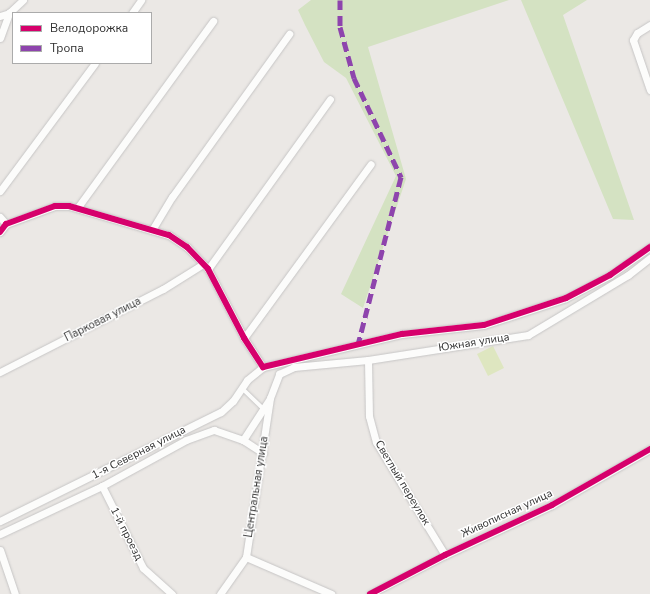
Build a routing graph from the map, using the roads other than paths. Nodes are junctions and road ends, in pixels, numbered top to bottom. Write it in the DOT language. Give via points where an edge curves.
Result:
graph roads {
  1 [pos="23,0"];
  2 [pos="141,0"];
  3 [pos="9,12"];
  4 [pos="133,12"];
  5 [pos="0,16"];
  6 [pos="213,21"];
  7 [pos="650,26"];
  8 [pos="289,34"];
  9 [pos="0,38"];
  10 [pos="94,64"];
  11 [pos="650,90"];
  12 [pos="330,99"];
  13 [pos="370,164"];
  14 [pos="0,191"];
  15 [pos="78,207"];
  16 [pos="0,217"];
  17 [pos="6,224"];
  18 [pos="152,230"];
  19 [pos="0,232"];
  20 [pos="650,247"];
  21 [pos="650,258"];
  22 [pos="205,266"];
  23 [pos="244,338"];
  24 [pos="368,360"];
  25 [pos="263,367"];
  26 [pos="0,372"];
  27 [pos="279,374"];
  28 [pos="242,388"];
  29 [pos="270,398"];
  30 [pos="263,408"];
  31 [pos="243,440"];
  32 [pos="650,449"];
  33 [pos="263,453"];
  34 [pos="102,486"];
  35 [pos="0,521"];
  36 [pos="0,534"];
  37 [pos="0,550"];
  38 [pos="445,554"];
  39 [pos="246,556"];
  40 [pos="15,594"];
  41 [pos="172,594"];
  42 [pos="220,594"];
  43 [pos="332,594"];
  44 [pos="370,594"];
  1 -- 3 [label="street"];
  2 -- 4 [label="street"];
  3 -- 5 [label="street"];
  3 -- 9 [label="street"];
  6 -- 15 [label="street"];
  7 -- 11 [label="street" via="637,33 633,40"];
  8 -- 18 [label="street" via="172,197"];
  10 -- 14 [label="street"];
  12 -- 22 [label="street"];
  13 -- 23 [label="street"];
  15 -- 17 [label="street" via="55,206"];
  15 -- 18 [label="street"];
  16 -- 17 [label="street"];
  17 -- 19 [label="street"];
  18 -- 22 [label="street" via="169,235 187,247"];
  20 -- 25 [label="street" via="610,275 566,298 484,325 402,334"];
  21 -- 24 [label="street, Южная улица" via="622,279 528,335"];
  22 -- 23 [label="street"];
  22 -- 26 [label="street, Парковая улица"];
  23 -- 25 [label="street"];
  24 -- 27 [label="street, Южная улица" via="294,367"];
  24 -- 38 [label="street, Светлый переулок" via="368,416 376,442"];
  25 -- 28 [label="street, 1-я Северная улица" via="247,380"];
  27 -- 29 [label="street, Центральная улица"];
  28 -- 30 [label="lane"];
  28 -- 35 [label="street, 1-я Северная улица" via="221,412"];
  29 -- 30 [label="street"];
  29 -- 33 [label="street, Центральная улица"];
  30 -- 31 [label="street"];
  31 -- 33 [label="street"];
  31 -- 34 [label="street" via="214,430 186,440"];
  32 -- 38 [label="street, Живописная улица" via="552,505"];
  33 -- 39 [label="street, Центральная улица"];
  34 -- 36 [label="street"];
  34 -- 41 [label="street, 1-й проезд" via="143,568"];
  37 -- 40 [label="street"];
  38 -- 44 [label="street, Живописная улица"];
  39 -- 42 [label="street, Центральная улица"];
  39 -- 43 [label="street"];
}
